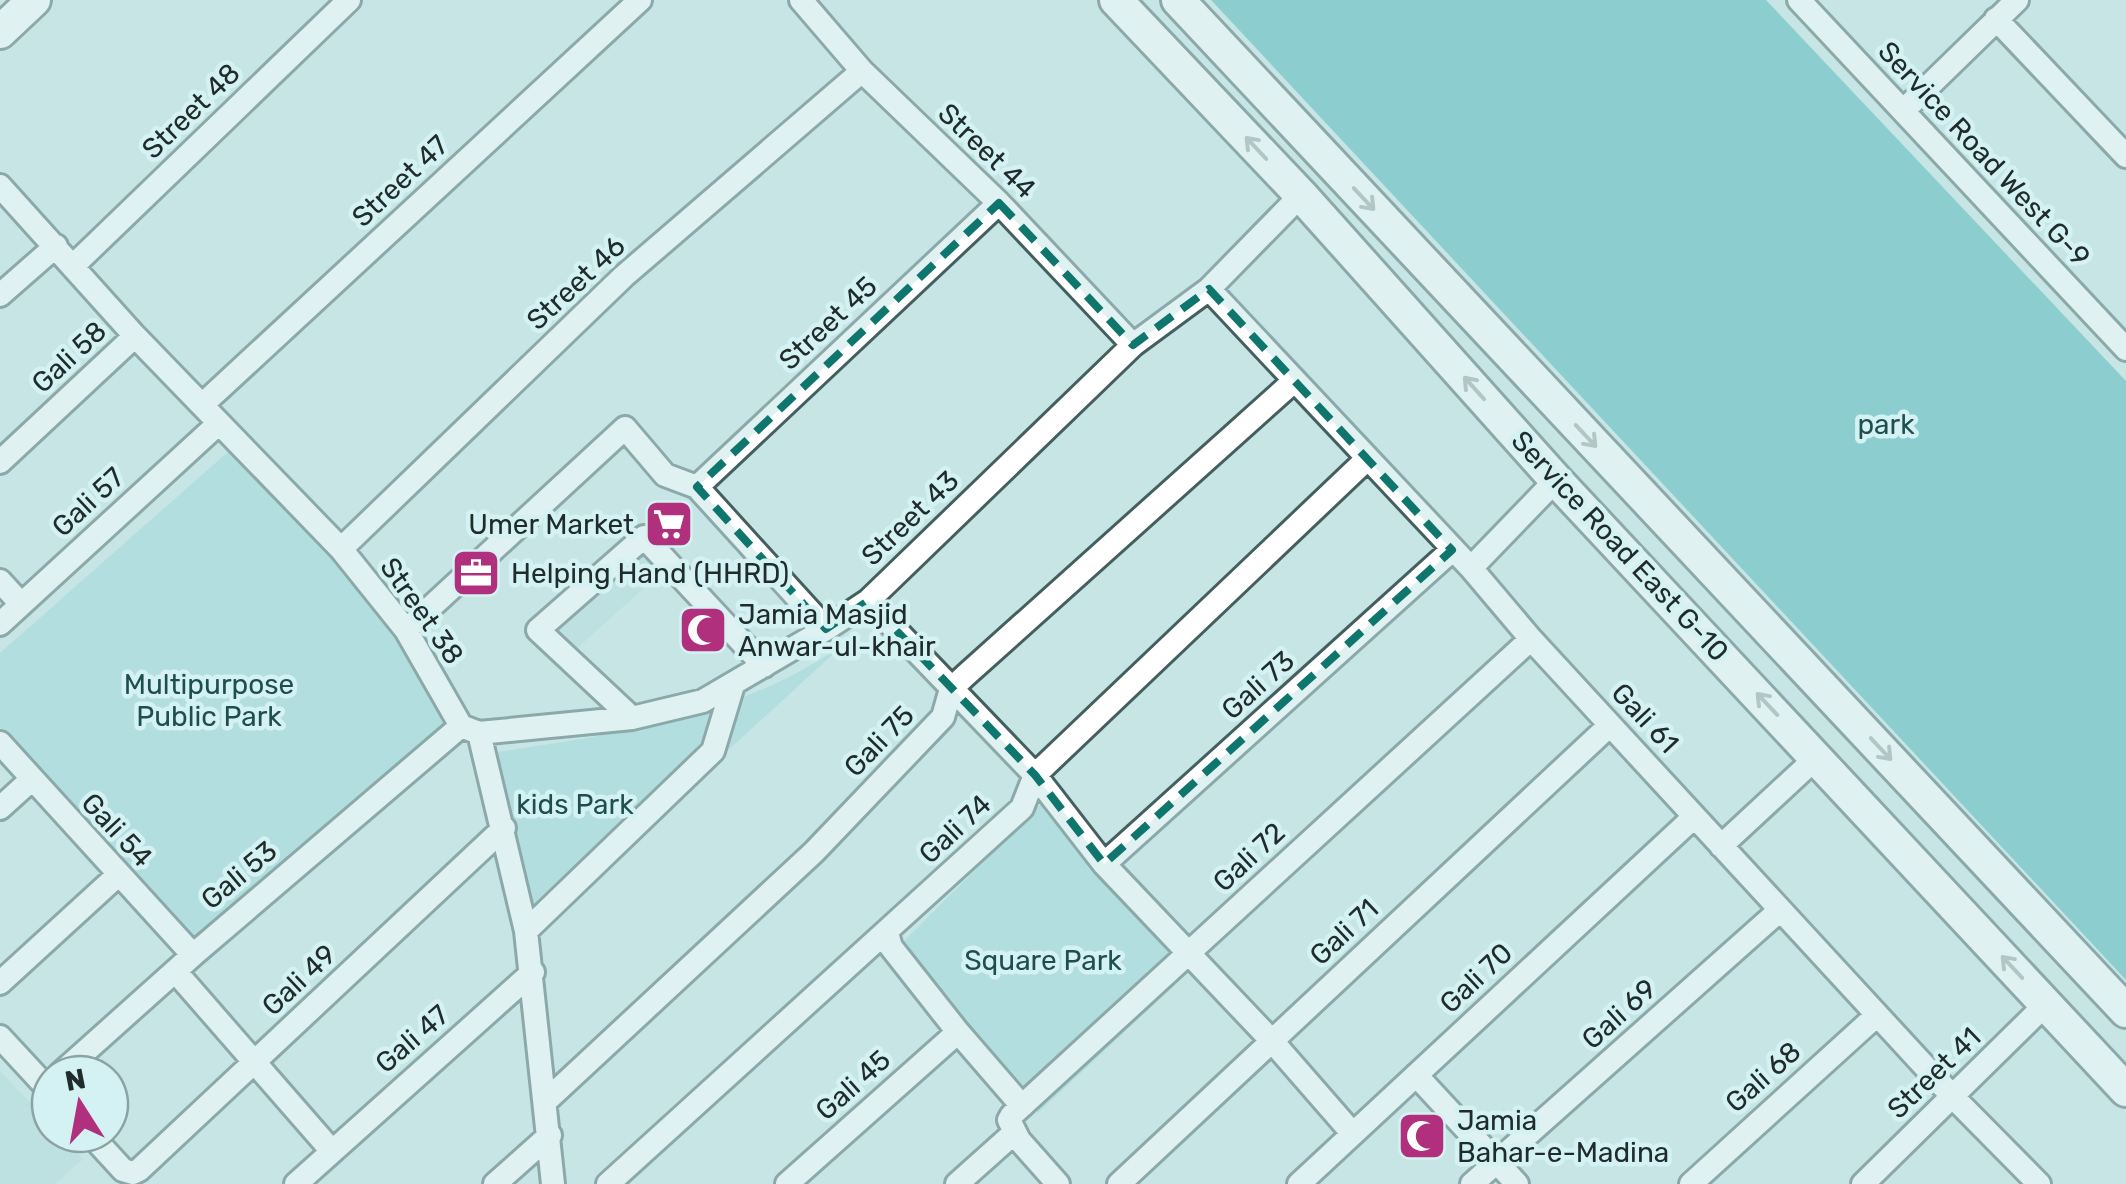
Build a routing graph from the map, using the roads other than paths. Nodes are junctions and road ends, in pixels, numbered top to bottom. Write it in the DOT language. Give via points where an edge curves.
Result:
graph roads {
  1 [pos="34,0"];
  2 [pos="349,0"];
  3 [pos="640,0"];
  4 [pos="801,0"];
  5 [pos="1116,0"];
  6 [pos="1178,0"];
  7 [pos="1799,0"];
  8 [pos="2017,0"];
  9 [pos="1996,19"];
  10 [pos="0,32"];
  11 [pos="862,72"];
  12 [pos="1904,111"];
  13 [pos="2123,147"];
  14 [pos="0,186"];
  15 [pos="1301,195"];
  16 [pos="1000,203"];
  17 [pos="56,246"];
  18 [pos="74,266"];
  19 [pos="1209,289"];
  20 [pos="0,295"];
  21 [pos="136,336"];
  22 [pos="1133,345"];
  23 [pos="2126,348"];
  24 [pos="1294,381"];
  25 [pos="202,405"];
  26 [pos="218,424"];
  27 [pos="1366,460"];
  28 [pos="0,462"];
  29 [pos="1556,480"];
  30 [pos="697,487"];
  31 [pos="341,549"];
  32 [pos="1452,550"];
  33 [pos="1471,568"];
  34 [pos="0,581"];
  35 [pos="1739,599"];
  36 [pos="868,600"];
  37 [pos="21,604"];
  38 [pos="0,624"];
  39 [pos="406,630"];
  40 [pos="826,630"];
  41 [pos="1701,635"];
  42 [pos="1531,639"];
  43 [pos="764,666"];
  44 [pos="733,685"];
  45 [pos="951,690"];
  46 [pos="632,718"];
  47 [pos="1610,724"];
  48 [pos="470,729"];
  49 [pos="0,743"];
  50 [pos="1817,757"];
  51 [pos="1035,774"];
  52 [pos="31,780"];
  53 [pos="0,808"];
  54 [pos="1694,816"];
  55 [pos="504,828"];
  56 [pos="1721,846"];
  57 [pos="1104,864"];
  58 [pos="118,875"];
  59 [pos="1780,910"];
  60 [pos="526,931"];
  61 [pos="887,934"];
  62 [pos="1189,953"];
  63 [pos="184,963"];
  64 [pos="533,972"];
  65 [pos="0,983"];
  66 [pos="2046,1004"];
  67 [pos="2126,1010"];
  68 [pos="1876,1015"];
  69 [pos="958,1032"];
  70 [pos="0,1037"];
  71 [pos="1272,1042"];
  72 [pos="85,1054"];
  73 [pos="254,1063"];
  74 [pos="30,1064"];
  75 [pos="1416,1075"];
  76 [pos="2126,1090"];
  77 [pos="1953,1097"];
  78 [pos="546,1102"];
  79 [pos="1015,1120"];
  80 [pos="1352,1134"];
  81 [pos="550,1135"];
  82 [pos="331,1150"];
  83 [pos="108,1154"];
  84 [pos="1497,1162"];
  85 [pos="2035,1182"];
  86 [pos="296,1184"];
  87 [pos="496,1184"];
  88 [pos="553,1184"];
  89 [pos="608,1184"];
  90 [pos="788,1184"];
  91 [pos="957,1184"];
  92 [pos="1058,1184"];
  93 [pos="1119,1184"];
  94 [pos="1299,1184"];
  95 [pos="1472,1184"];
  96 [pos="1517,1184"];
  97 [pos="1691,1184"];
  98 [pos="1863,1184"];
  1 -- 10 [label="main road"];
  2 -- 18 [label="street, Street 48"];
  3 -- 25 [label="street, Street 47"];
  4 -- 11 [label="street, Street 44"];
  15 -- 5 [label="main road, Service Road East G-10, one-way"];
  6 -- 35 [label="main road, Service Road East G-10, one-way"];
  7 -- 12 [label="street, Service Road West G-9"];
  8 -- 9 [label="street"];
  9 -- 12 [label="street"];
  9 -- 13 [label="street"];
  11 -- 16 [label="street, Street 44"];
  11 -- 31 [label="street, Street 46" via="624,276"];
  12 -- 23 [label="street, Service Road West G-9"];
  14 -- 17 [label="street, Street 38"];
  15 -- 19 [label="street, Street 43"];
  29 -- 15 [label="main road, Service Road East G-10, one-way"];
  16 -- 22 [label="street, Street 44"];
  16 -- 30 [label="street, Street 45"];
  17 -- 18 [label="street, Street 38"];
  17 -- 20 [label="street"];
  18 -- 21 [label="street, Street 38"];
  19 -- 22 [label="street, Street 43"];
  19 -- 24 [label="street, Gali 61"];
  21 -- 25 [label="street, Street 38"];
  21 -- 28 [label="street, Gali 58"];
  22 -- 36 [label="street, Street 43"];
  24 -- 27 [label="street, Gali 61"];
  24 -- 45 [label="street, Gali 75"];
  25 -- 26 [label="street, Street 38"];
  26 -- 31 [label="street, Street 38"];
  26 -- 37 [label="street, Gali 57"];
  27 -- 32 [label="street, Gali 61"];
  27 -- 51 [label="street, Gali 74"];
  29 -- 33 [label="street"];
  29 -- 41 [label="main road, Service Road East G-10"];
  30 -- 39 [label="street" via="665,474 625,428"];
  30 -- 40 [label="street"];
  31 -- 39 [label="street, Street 38"];
  32 -- 33 [label="street, Gali 61"];
  32 -- 57 [label="street, Gali 73"];
  33 -- 42 [label="street, Gali 61"];
  34 -- 37 [label="street"];
  35 -- 41 [label="main road"];
  35 -- 67 [label="main road, Service Road East G-10, one-way"];
  36 -- 40 [label="street, Street 43"];
  36 -- 45 [label="street"];
  37 -- 38 [label="street, Gali 57"];
  39 -- 48 [label="street, Street 38"];
  40 -- 43 [label="street, Street 43"];
  50 -- 41 [label="main road, Service Road East G-10, one-way"];
  42 -- 47 [label="street, Gali 61"];
  42 -- 62 [label="street, Gali 72"];
  43 -- 44 [label="street, Street 43"];
  43 -- 46 [label="street" via="641,538 538,630"];
  44 -- 46 [label="street, Street 43"];
  44 -- 60 [label="street" via="713,751"];
  45 -- 51 [label="street"];
  45 -- 78 [label="street, Gali 75" via="943,717 814,852"];
  46 -- 48 [label="street, Street 43"];
  47 -- 54 [label="street, Gali 61"];
  47 -- 71 [label="street, Gali 71"];
  48 -- 55 [label="street, Street 38"];
  48 -- 63 [label="street, Gali 53"];
  49 -- 52 [label="street, Gali 54"];
  50 -- 56 [label="street"];
  66 -- 50 [label="main road, Service Road East G-10, one-way"];
  51 -- 57 [label="street"];
  51 -- 61 [label="street, Gali 74" via="1022,808"];
  52 -- 53 [label="street"];
  52 -- 58 [label="street, Gali 54"];
  54 -- 56 [label="street, Gali 61"];
  54 -- 75 [label="street, Gali 70"];
  55 -- 60 [label="street, Street 38"];
  55 -- 73 [label="street, Gali 49"];
  56 -- 59 [label="street, Gali 61"];
  57 -- 62 [label="street"];
  58 -- 63 [label="street, Gali 54"];
  58 -- 65 [label="street"];
  59 -- 68 [label="street, Gali 61"];
  59 -- 84 [label="street, Gali 69"];
  60 -- 64 [label="street, Street 38"];
  61 -- 69 [label="street"];
  61 -- 89 [label="street, Gali 74"];
  62 -- 71 [label="street"];
  62 -- 79 [label="street, Gali 72"];
  63 -- 72 [label="street, Gali 53"];
  63 -- 73 [label="street, Gali 54"];
  64 -- 78 [label="street, Street 38"];
  64 -- 82 [label="street, Gali 47"];
  66 -- 76 [label="main road, Service Road East G-10"];
  66 -- 77 [label="street, Street 41"];
  68 -- 77 [label="street, Gali 61"];
  68 -- 97 [label="street, Gali 68"];
  69 -- 79 [label="street"];
  69 -- 90 [label="street, Gali 45"];
  70 -- 74 [label="street"];
  71 -- 80 [label="street"];
  71 -- 93 [label="street, Gali 71"];
  73 -- 82 [label="street, Gali 54"];
  73 -- 83 [label="street, Gali 49" via="133,1173"];
  75 -- 80 [label="street, Gali 70"];
  75 -- 84 [label="street"];
  77 -- 85 [label="street, Gali 61"];
  77 -- 98 [label="street, Street 41"];
  78 -- 81 [label="street, Street 38"];
  79 -- 91 [label="street, Gali 72"];
  79 -- 92 [label="street"];
  80 -- 94 [label="street, Gali 70"];
  81 -- 87 [label="street"];
  81 -- 88 [label="street, Street 38"];
  82 -- 86 [label="street, Gali 47"];
  84 -- 95 [label="street, Gali 69"];
  84 -- 96 [label="street"];
}
